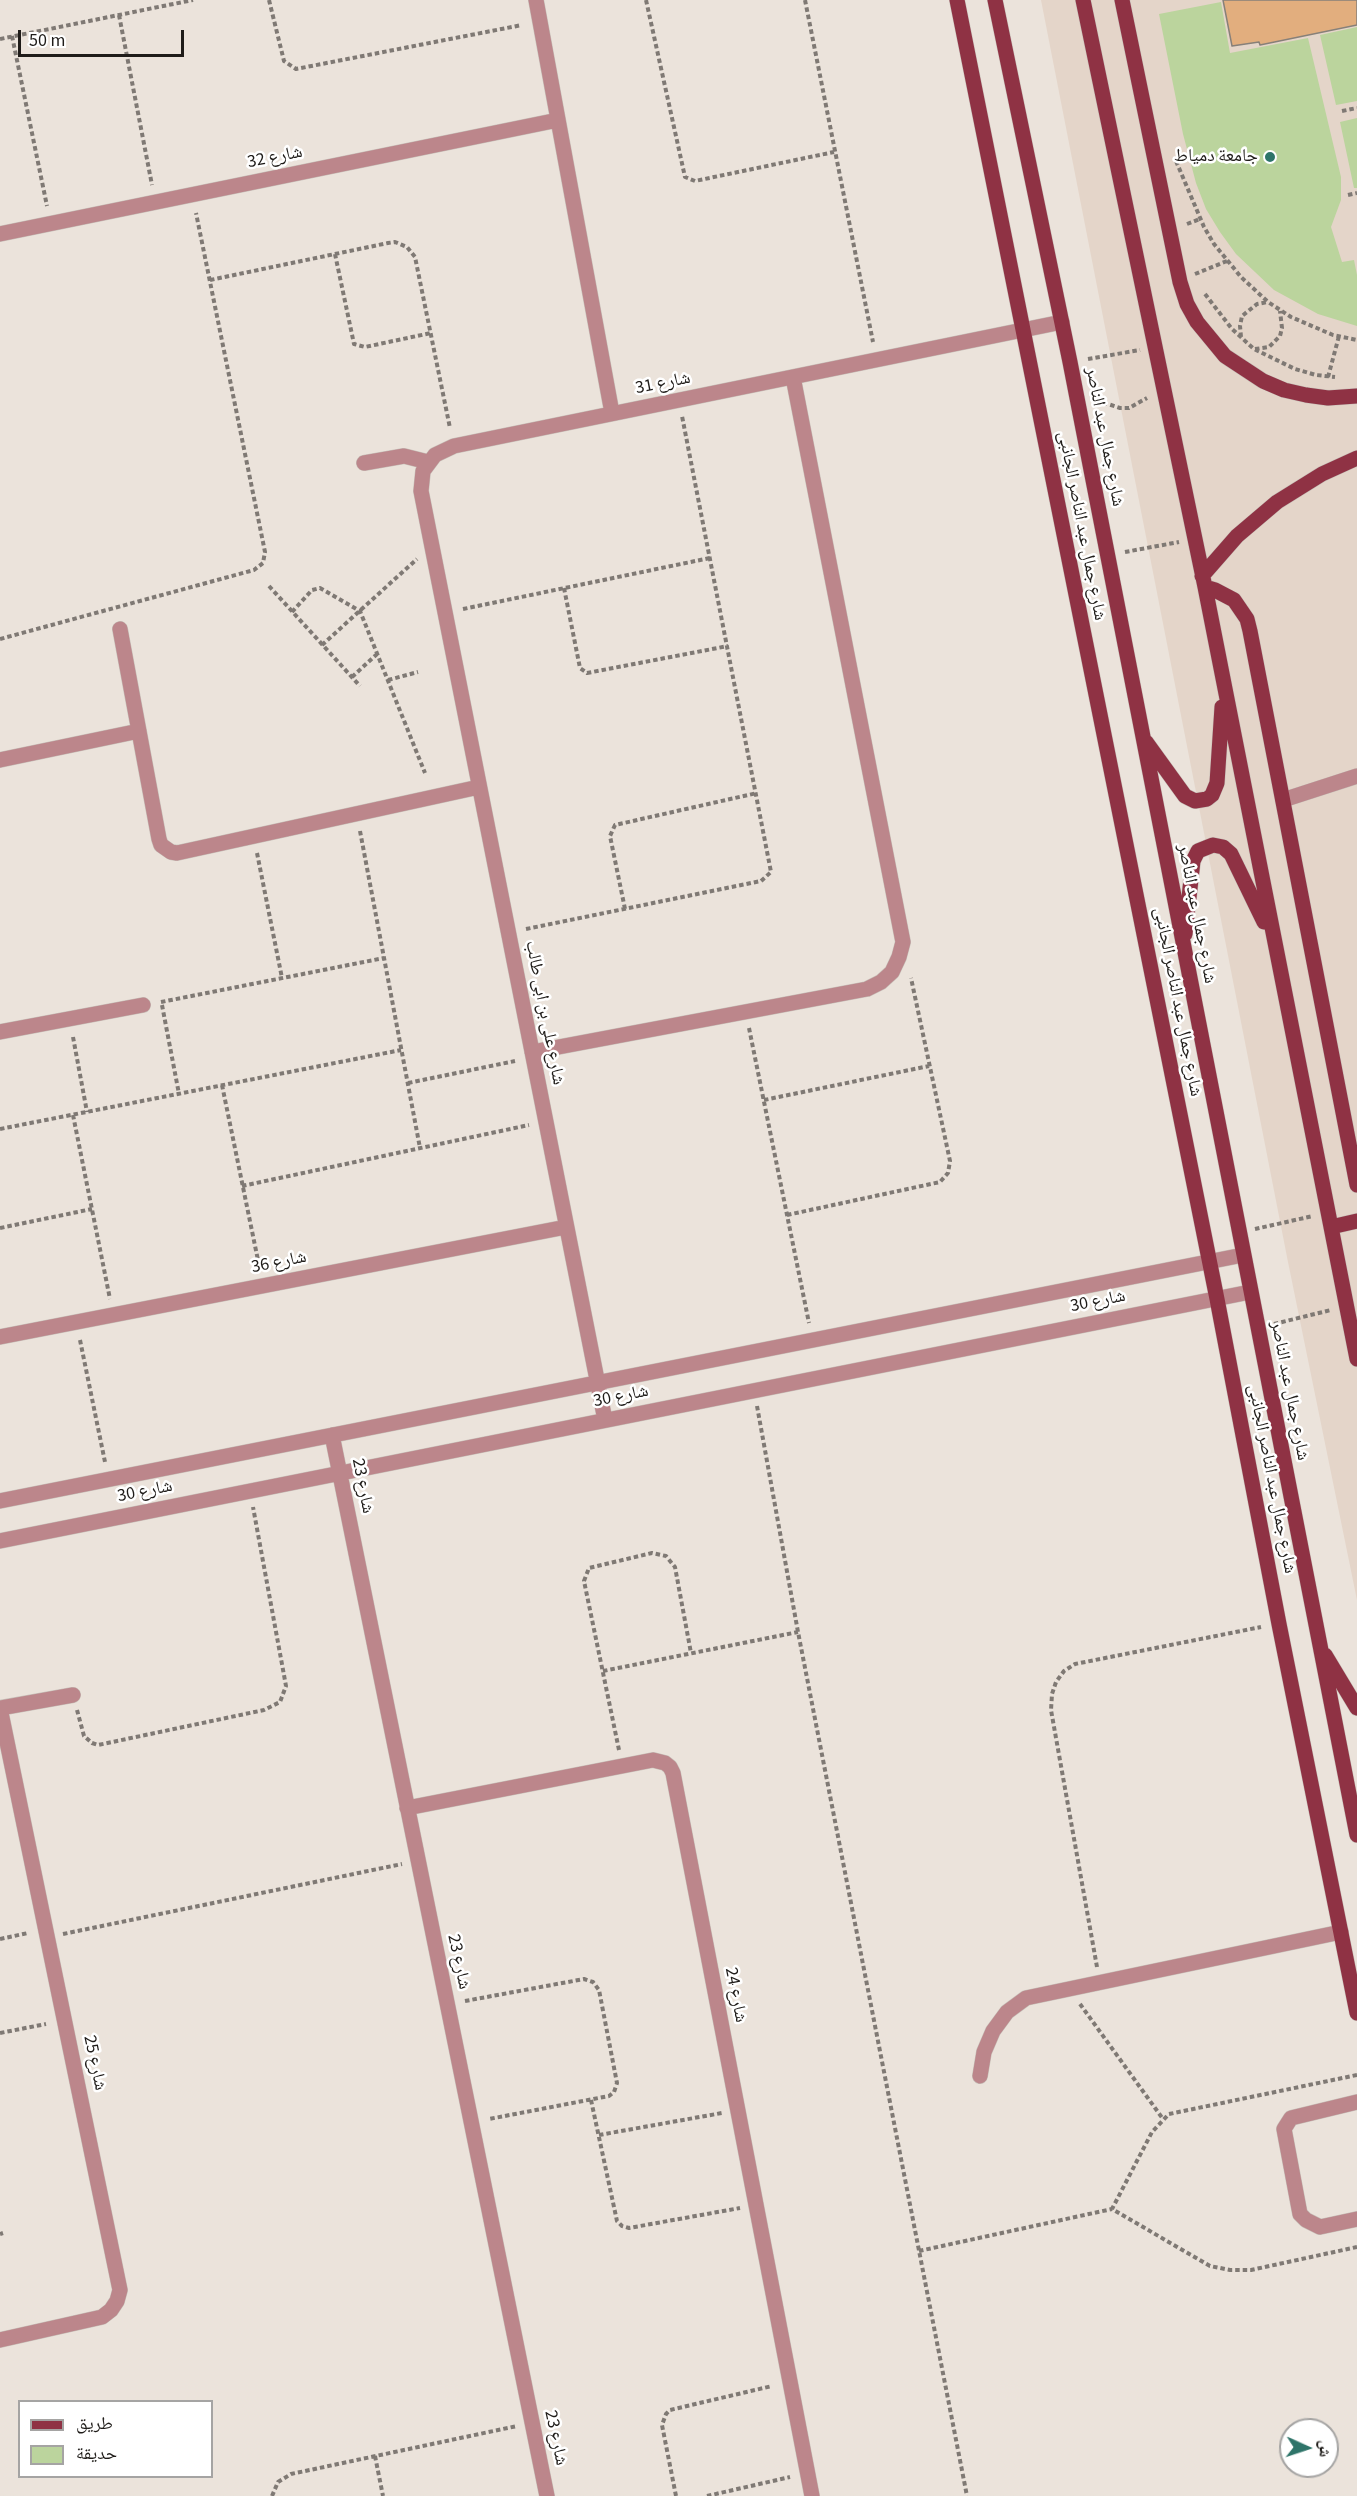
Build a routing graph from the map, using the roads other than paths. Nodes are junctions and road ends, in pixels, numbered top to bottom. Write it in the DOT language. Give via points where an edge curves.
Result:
graph roads {
  1 [pos="536,0"];
  2 [pos="957,0"];
  3 [pos="995,0"];
  4 [pos="1083,0"];
  5 [pos="1122,0"];
  6 [pos="558,120"];
  7 [pos="0,234"];
  8 [pos="1062,322"];
  9 [pos="1022,330"];
  10 [pos="793,377"];
  11 [pos="1357,396"];
  12 [pos="612,413"];
  13 [pos="1357,458"];
  14 [pos="428,462"];
  15 [pos="364,463"];
  16 [pos="1204,582"];
  17 [pos="120,629"];
  18 [pos="1223,685"];
  19 [pos="139,731"];
  20 [pos="1142,737"];
  21 [pos="0,760"];
  22 [pos="1357,776"];
  23 [pos="479,787"];
  24 [pos="1282,800"];
  25 [pos="1274,944"];
  26 [pos="1183,950"];
  27 [pos="143,1005"];
  28 [pos="0,1032"];
  29 [pos="532,1054"];
  30 [pos="1357,1185"];
  31 [pos="1329,1220"];
  32 [pos="1357,1221"];
  33 [pos="566,1227"];
  34 [pos="1243,1255"];
  35 [pos="1209,1261"];
  36 [pos="1250,1292"];
  37 [pos="1217,1299"];
  38 [pos="0,1337"];
  39 [pos="1357,1359"];
  40 [pos="597,1383"];
  41 [pos="605,1420"];
  42 [pos="332,1435"];
  43 [pos="340,1474"];
  44 [pos="0,1501"];
  45 [pos="0,1541"];
  46 [pos="1319,1645"];
  47 [pos="73,1695"];
  48 [pos="0,1708"];
  49 [pos="1357,1708"];
  50 [pos="407,1808"];
  51 [pos="1357,1835"];
  52 [pos="1341,1932"];
  53 [pos="1357,2013"];
  54 [pos="980,2076"];
  55 [pos="1357,2102"];
  56 [pos="1357,2219"];
  57 [pos="0,2340"];
  58 [pos="547,2496"];
  59 [pos="812,2496"];
  1 -- 6 [label="street"];
  2 -- 9 [label="main road, شارع جمال عبد الناصر الجانبى"];
  3 -- 8 [label="main road, شارع جمال عبد الناصر"];
  4 -- 16 [label="main road"];
  5 -- 11 [label="main road" via="1187,304 1210,340 1243,370 1284,390 1328,398"];
  6 -- 7 [label="street, شارع 32"];
  6 -- 12 [label="street"];
  8 -- 9 [label="street, شارع 31"];
  8 -- 20 [label="main road, شارع جمال عبد الناصر"];
  9 -- 10 [label="street, شارع 31"];
  9 -- 35 [label="main road, شارع جمال عبد الناصر الجانبى"];
  10 -- 12 [label="street, شارع 31"];
  10 -- 29 [label="street" via="903,942 892,972 867,989"];
  12 -- 14 [label="street, شارع 31" via="454,446"];
  13 -- 16 [label="main road" via="1277,502 1237,536"];
  14 -- 15 [label="street" via="404,456"];
  14 -- 23 [label="street, شارع على بن ابى طالب" via="421,491"];
  16 -- 18 [label="main road"];
  16 -- 24 [label="main road" via="1234,600 1247,619"];
  17 -- 19 [label="street"];
  18 -- 20 [label="main road" via="1217,783 1207,799 1195,801 1185,796"];
  18 -- 25 [label="main road"];
  19 -- 21 [label="street"];
  19 -- 23 [label="street" via="159,839 165,849 177,853"];
  20 -- 26 [label="main road, شارع جمال عبد الناصر"];
  22 -- 24 [label="street"];
  23 -- 29 [label="street, شارع على بن ابى طالب"];
  24 -- 30 [label="main road"];
  25 -- 26 [label="main road" via="1231,854 1213,845 1198,851 1193,861"];
  25 -- 31 [label="main road"];
  26 -- 34 [label="main road, شارع جمال عبد الناصر"];
  27 -- 28 [label="street"];
  29 -- 33 [label="street, شارع على بن ابى طالب"];
  31 -- 32 [label="main road"];
  31 -- 39 [label="main road"];
  33 -- 38 [label="street, شارع 36"];
  33 -- 40 [label="street, شارع على بن ابى طالب"];
  34 -- 35 [label="street, شارع 30"];
  34 -- 36 [label="main road, شارع جمال عبد الناصر"];
  35 -- 37 [label="main road, شارع جمال عبد الناصر الجانبى"];
  35 -- 40 [label="street, شارع 30"];
  36 -- 37 [label="street, شارع 30"];
  36 -- 46 [label="main road, شارع جمال عبد الناصر"];
  37 -- 41 [label="street, شارع 30"];
  37 -- 52 [label="main road, شارع جمال عبد الناصر الجانبى"];
  40 -- 41 [label="street, شارع على بن ابى طالب"];
  40 -- 42 [label="street, شارع 30"];
  41 -- 43 [label="street, شارع 30"];
  42 -- 43 [label="street, شارع 23"];
  42 -- 44 [label="street, شارع 30"];
  43 -- 45 [label="street, شارع 30"];
  43 -- 50 [label="street, شارع 23"];
  46 -- 49 [label="main road"];
  46 -- 51 [label="main road, شارع جمال عبد الناصر"];
  47 -- 48 [label="street"];
  48 -- 57 [label="street, شارع 25" via="120,2290 111,2310 102,2317"];
  50 -- 58 [label="street, شارع 23"];
  50 -- 59 [label="street, شارع 24" via="659,1760 673,1773"];
  52 -- 53 [label="main road, شارع جمال عبد الناصر الجانبى"];
  52 -- 54 [label="street" via="1026,1998 1007,2012 993,2031"];
  55 -- 56 [label="street" via="1291,2118 1284,2129 1300,2214 1320,2227"];
}
